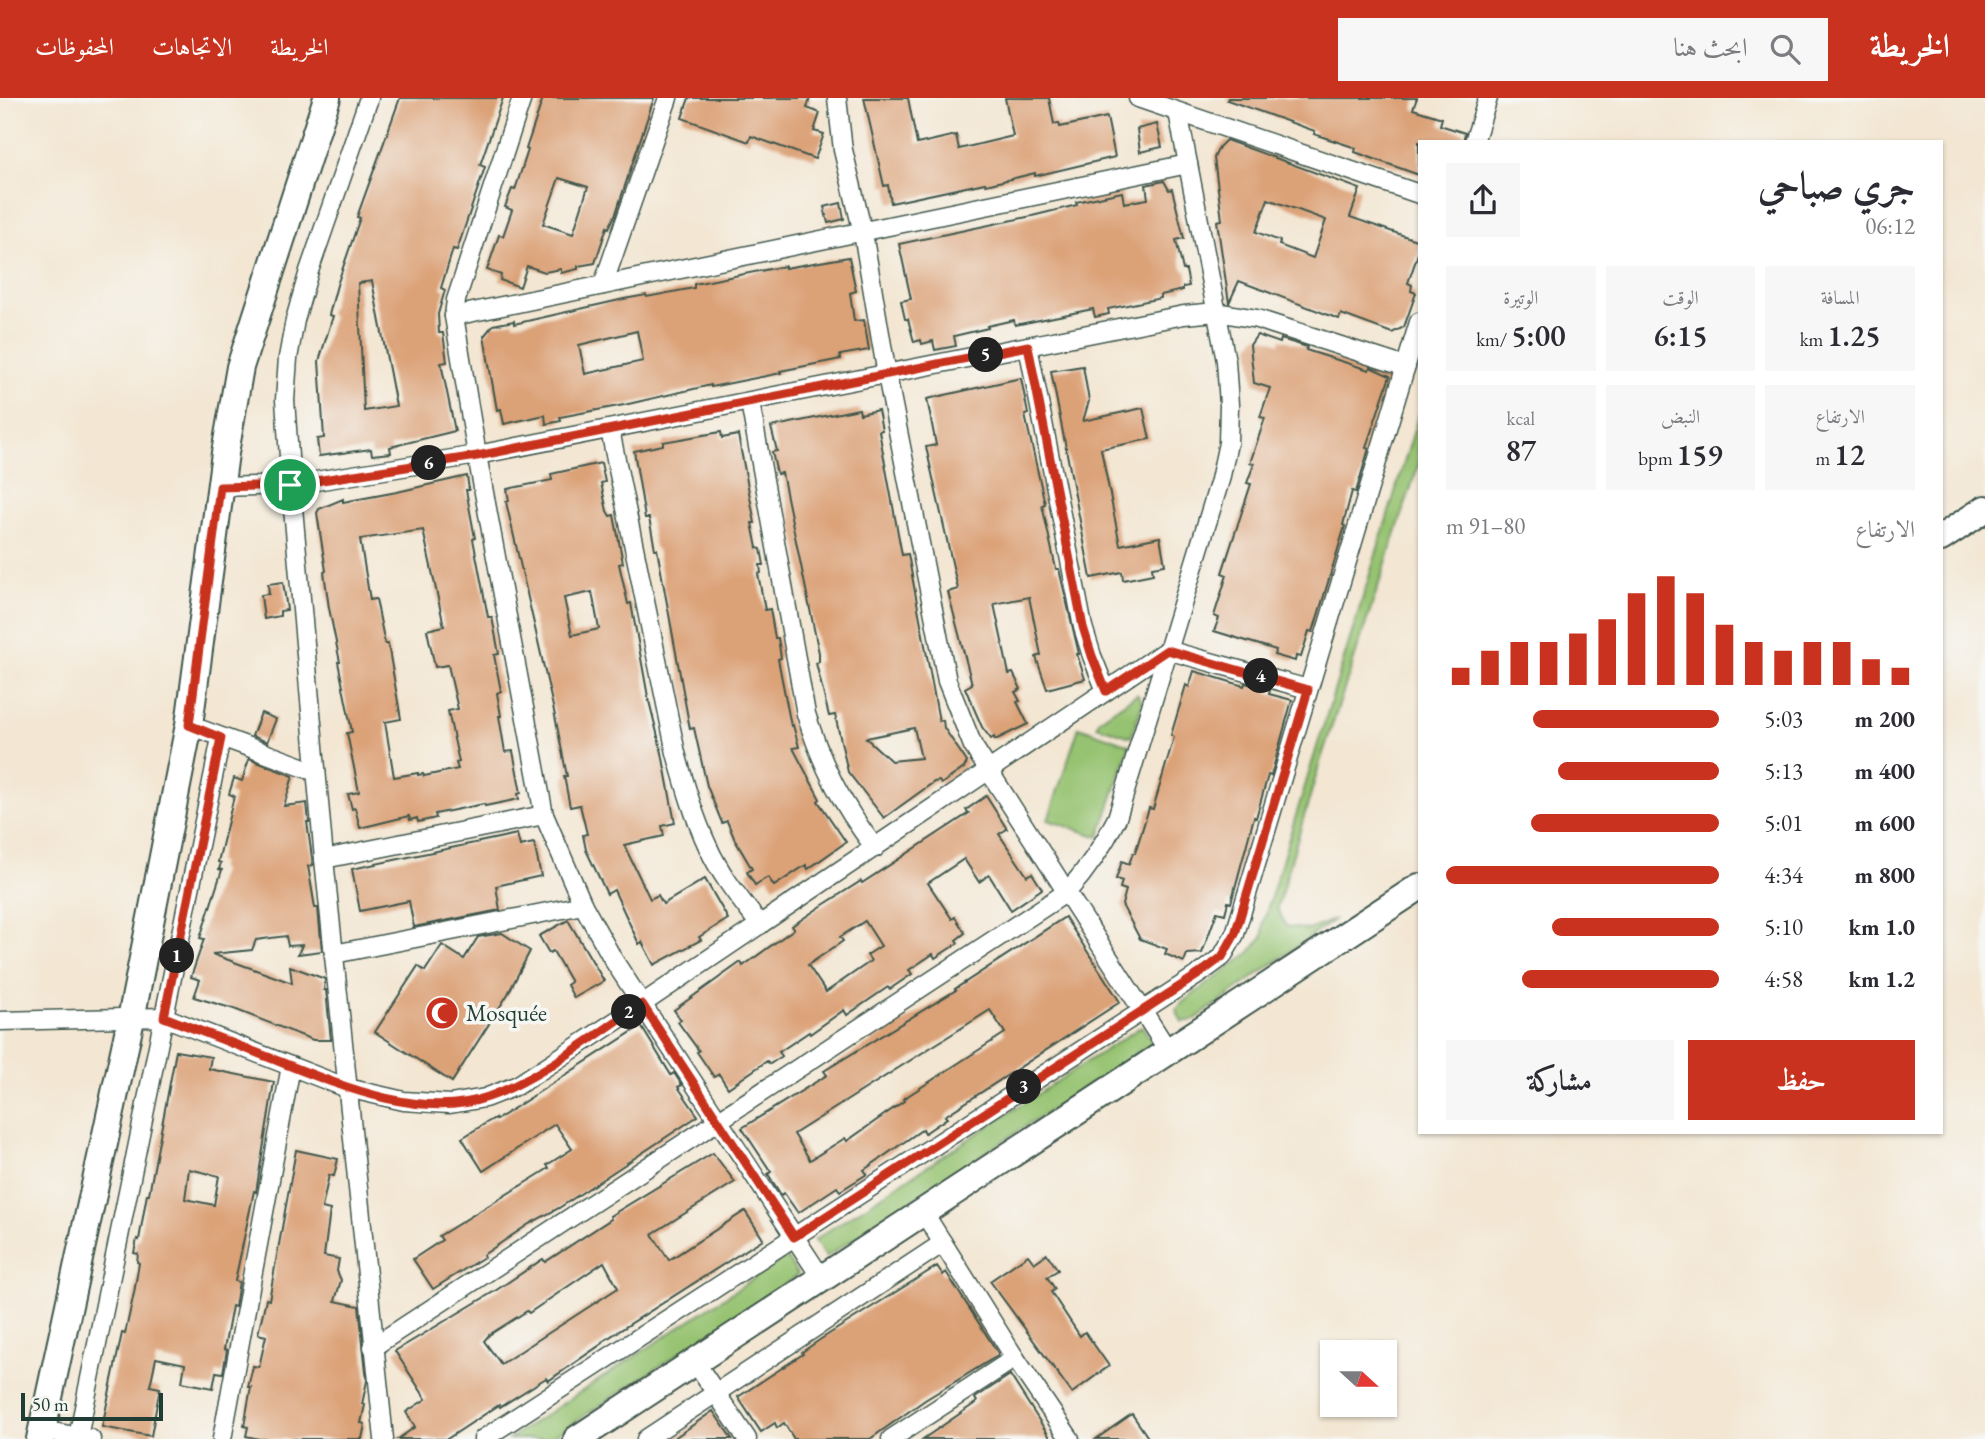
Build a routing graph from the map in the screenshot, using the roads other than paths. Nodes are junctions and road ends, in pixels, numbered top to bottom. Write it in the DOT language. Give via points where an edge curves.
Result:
graph roads {
  1 [pos="327,98"];
  2 [pos="369,98"];
  3 [pos="522,98"];
  4 [pos="668,98"];
  5 [pos="837,98"];
  6 [pos="1138,98"];
  7 [pos="1488,98"];
  8 [pos="1178,112"];
  9 [pos="1475,140"];
  10 [pos="1188,164"];
  11 [pos="1418,194"];
  12 [pos="863,233"];
  13 [pos="603,285"];
  14 [pos="1217,313"];
  15 [pos="454,316"];
  16 [pos="1418,325"];
  17 [pos="1028,346"];
  18 [pos="1406,367"];
  19 [pos="887,374"];
  20 [pos="750,402"];
  21 [pos="610,430"];
  22 [pos="477,456"];
  23 [pos="290,485"];
  24 [pos="220,487"];
  25 [pos="1985,509"];
  26 [pos="1943,537"];
  27 [pos="1167,650"];
  28 [pos="1308,690"];
  29 [pos="1106,691"];
  30 [pos="189,725"];
  31 [pos="221,738"];
  32 [pos="989,771"];
  33 [pos="316,772"];
  34 [pos="544,815"];
  35 [pos="875,848"];
  36 [pos="324,859"];
  37 [pos="1418,888"];
  38 [pos="1067,892"];
  39 [pos="583,905"];
  40 [pos="760,925"];
  41 [pos="334,954"];
  42 [pos="642,1004"];
  43 [pos="1143,1010"];
  44 [pos="164,1017"];
  45 [pos="131,1019"];
  46 [pos="0,1021"];
  47 [pos="1169,1052"];
  48 [pos="291,1066"];
  49 [pos="347,1088"];
  50 [pos="719,1120"];
  51 [pos="924,1213"];
  52 [pos="794,1237"];
  53 [pos="943,1243"];
  54 [pos="822,1279"];
  55 [pos="373,1347"];
  56 [pos="1015,1358"];
  57 [pos="695,1362"];
  58 [pos="716,1393"];
  59 [pos="41,1434"];
  60 [pos="899,1437"];
  61 [pos="85,1438"];
  62 [pos="222,1439"];
  63 [pos="384,1439"];
  64 [pos="483,1439"];
  65 [pos="577,1439"];
  66 [pos="646,1439"];
  67 [pos="747,1439"];
  68 [pos="1070,1439"];
  1 -- 24 [label="main road" via="240,367"];
  2 -- 23 [label="street" via="295,320 285,400"];
  3 -- 15 [label="street"];
  4 -- 13 [label="street"];
  5 -- 12 [label="street" via="843,150"];
  6 -- 8 [label="street"];
  7 -- 9 [label="street"];
  8 -- 10 [label="street"];
  8 -- 11 [label="street"];
  10 -- 12 [label="street"];
  10 -- 14 [label="street"];
  12 -- 13 [label="street"];
  12 -- 19 [label="street"];
  13 -- 15 [label="street"];
  14 -- 17 [label="street" via="1184,315"];
  14 -- 18 [label="street" via="1257,319"];
  14 -- 27 [label="street" via="1226,361 1228,443"];
  15 -- 22 [label="street"];
  16 -- 18 [label="street"];
  17 -- 19 [label="street"];
  17 -- 29 [label="street" via="1083,627"];
  18 -- 28 [label="street"];
  19 -- 20 [label="street"];
  19 -- 32 [label="street" via="947,681 972,746"];
  20 -- 21 [label="street"];
  20 -- 35 [label="street" via="807,714 833,786"];
  21 -- 22 [label="street"];
  21 -- 40 [label="street" via="689,800 709,849"];
  22 -- 23 [label="street"];
  22 -- 34 [label="street"];
  23 -- 24 [label="street"];
  23 -- 33 [label="street"];
  24 -- 30 [label="main road"];
  25 -- 26 [label="main road"];
  27 -- 28 [label="street"];
  27 -- 29 [label="street"];
  27 -- 38 [label="street" via="1117,818 1086,872"];
  28 -- 43 [label="street" via="1235,934 1222,957"];
  29 -- 32 [label="street"];
  30 -- 31 [label="street"];
  30 -- 45 [label="main road"];
  31 -- 33 [label="street"];
  31 -- 44 [label="street"];
  32 -- 35 [label="street"];
  32 -- 38 [label="street"];
  33 -- 36 [label="street"];
  34 -- 36 [label="street"];
  34 -- 39 [label="street"];
  35 -- 40 [label="street"];
  36 -- 41 [label="street"];
  37 -- 47 [label="main road"];
  38 -- 43 [label="street"];
  38 -- 50 [label="street"];
  39 -- 41 [label="street"];
  39 -- 42 [label="street"];
  40 -- 42 [label="street"];
  41 -- 49 [label="street"];
  42 -- 49 [label="street" via="518,1085 485,1098 450,1104 404,1101"];
  42 -- 50 [label="street"];
  43 -- 47 [label="street"];
  43 -- 52 [label="street"];
  44 -- 45 [label="street"];
  44 -- 48 [label="street"];
  44 -- 61 [label="street"];
  45 -- 46 [label="street"];
  45 -- 59 [label="main road"];
  47 -- 51 [label="main road"];
  48 -- 49 [label="street"];
  48 -- 62 [label="street"];
  49 -- 55 [label="street"];
  50 -- 52 [label="street"];
  50 -- 55 [label="street"];
  51 -- 53 [label="street"];
  51 -- 54 [label="main road"];
  52 -- 54 [label="street"];
  52 -- 64 [label="street"];
  53 -- 56 [label="street"];
  53 -- 58 [label="street"];
  54 -- 57 [label="main road"];
  55 -- 63 [label="street"];
  56 -- 60 [label="street"];
  56 -- 68 [label="street"];
  57 -- 58 [label="street"];
  57 -- 65 [label="main road"];
  58 -- 66 [label="street"];
  58 -- 67 [label="street"];
  59 -- 61 [label="street"];
}
